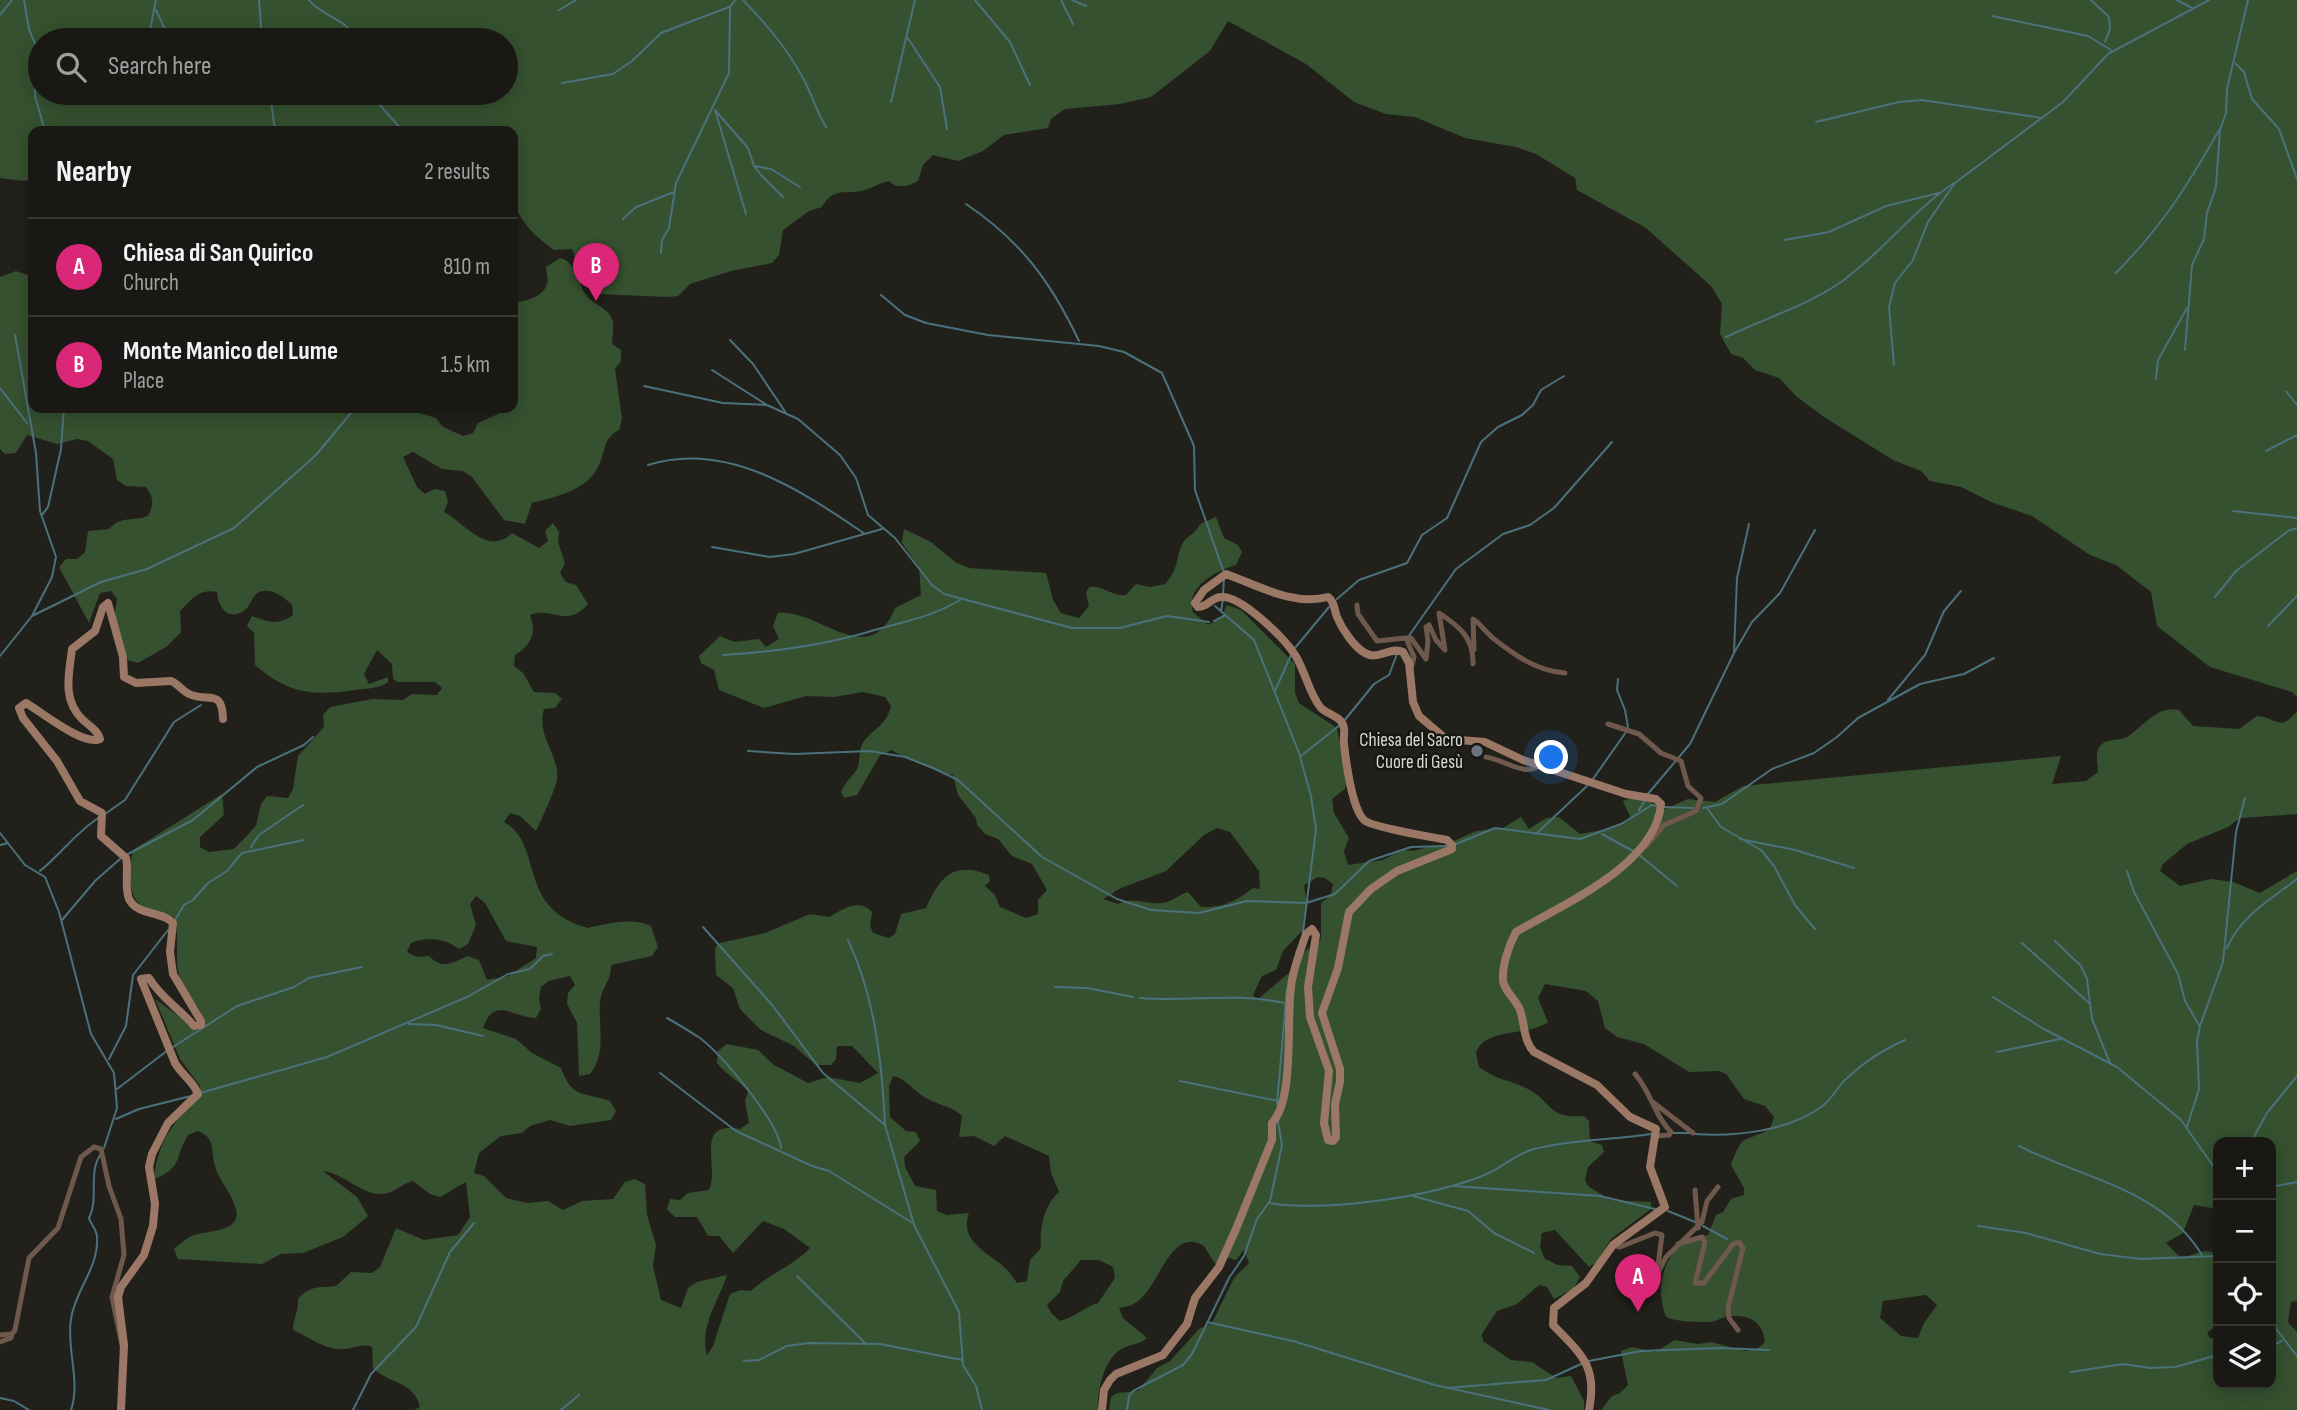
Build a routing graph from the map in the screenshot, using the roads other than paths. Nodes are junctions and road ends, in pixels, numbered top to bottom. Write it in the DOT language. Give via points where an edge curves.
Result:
graph roads {
  1 [pos="1357,606"];
  2 [pos="1406,638"];
  3 [pos="1473,654"];
  4 [pos="1473,664"];
  5 [pos="1410,672"];
  6 [pos="1566,673"];
  7 [pos="223,719"];
  8 [pos="1608,724"];
  9 [pos="1486,757"];
  10 [pos="1540,765"];
  11 [pos="1642,851"];
  12 [pos="1635,1074"];
  13 [pos="1653,1102"];
  14 [pos="1693,1133"];
  15 [pos="1657,1136"];
  16 [pos="1718,1187"];
  17 [pos="1695,1190"];
  18 [pos="1698,1228"];
  19 [pos="1678,1244"];
  20 [pos="1614,1245"];
  21 [pos="1657,1273"];
  22 [pos="1644,1296"];
  23 [pos="1738,1331"];
  24 [pos="12,1334"];
  25 [pos="0,1335"];
  26 [pos="0,1342"];
  27 [pos="123,1350"];
  28 [pos="121,1410"];
  29 [pos="1102,1410"];
  30 [pos="1589,1410"];
  1 -- 2 [label="street" via="1377,642"];
  2 -- 3 [label="street" via="1411,638 1426,659 1429,625 1445,649 1439,613 1466,634"];
  2 -- 5 [label="street" via="1414,657"];
  3 -- 4 [label="street"];
  3 -- 6 [label="street" via="1473,620 1530,664"];
  5 -- 10 [label="street" via="1413,702 1430,728 1446,739 1485,742"];
  5 -- 29 [label="street" via="1408,658 1398,649 1371,656 1363,653 1340,625 1328,597 1298,599 1226,574 1195,603 1203,607 1221,597 1247,607 1294,653 1321,708 1345,727 1351,793 1367,822 1447,840 1452,849 1397,871 1349,912 1338,968 1322,1013 1340,1069 1333,1141 1328,1140 1324,1123 1329,1070 1310,1017 1308,986 1316,935 1308,930 1291,981 1281,1114 1272,1123 1272,1140 1236,1229 1219,1267 1195,1298 1180,1336 1163,1355 1116,1374 1104,1390"];
  7 -- 27 [label="street" via="221,703 215,698 187,694 171,681 136,682 124,677 108,603 95,631 72,649 66,688 78,714 100,739 81,737 26,703 19,708 80,801 102,813 101,836 126,858 132,904 173,923 173,974 201,1021 194,1026 162,997 149,978 141,979 175,1063 198,1094 168,1123 152,1154 153,1226 144,1255 118,1297"];
  8 -- 11 [label="street" via="1639,734 1661,754 1681,761 1688,786 1701,798 1696,811 1664,825"];
  9 -- 10 [label="street" via="1523,770"];
  10 -- 11 [label="street" via="1626,794 1656,799 1661,812"];
  11 -- 15 [label="street" via="1619,871 1516,932 1503,979 1521,1012 1528,1045 1534,1052 1597,1085 1630,1117 1656,1129"];
  12 -- 13 [label="street"];
  13 -- 14 [label="street"];
  13 -- 15 [label="street" via="1671,1132"];
  15 -- 20 [label="street" via="1650,1167 1665,1207"];
  16 -- 18 [label="street" via="1707,1201"];
  17 -- 18 [label="street"];
  18 -- 19 [label="street"];
  19 -- 21 [label="street"];
  19 -- 23 [label="street" via="1702,1237 1705,1242 1695,1283 1704,1283 1739,1242 1743,1248 1728,1308"];
  20 -- 21 [label="street" via="1662,1235"];
  20 -- 30 [label="street" via="1591,1278 1554,1308 1551,1317 1591,1368"];
  21 -- 22 [label="street"];
  24 -- 25 [label="street"];
  24 -- 26 [label="street"];
  24 -- 27 [label="street" via="29,1258 58,1228 81,1157 94,1147 104,1155 121,1220 124,1255 112,1297"];
  27 -- 28 [label="street"];
}
